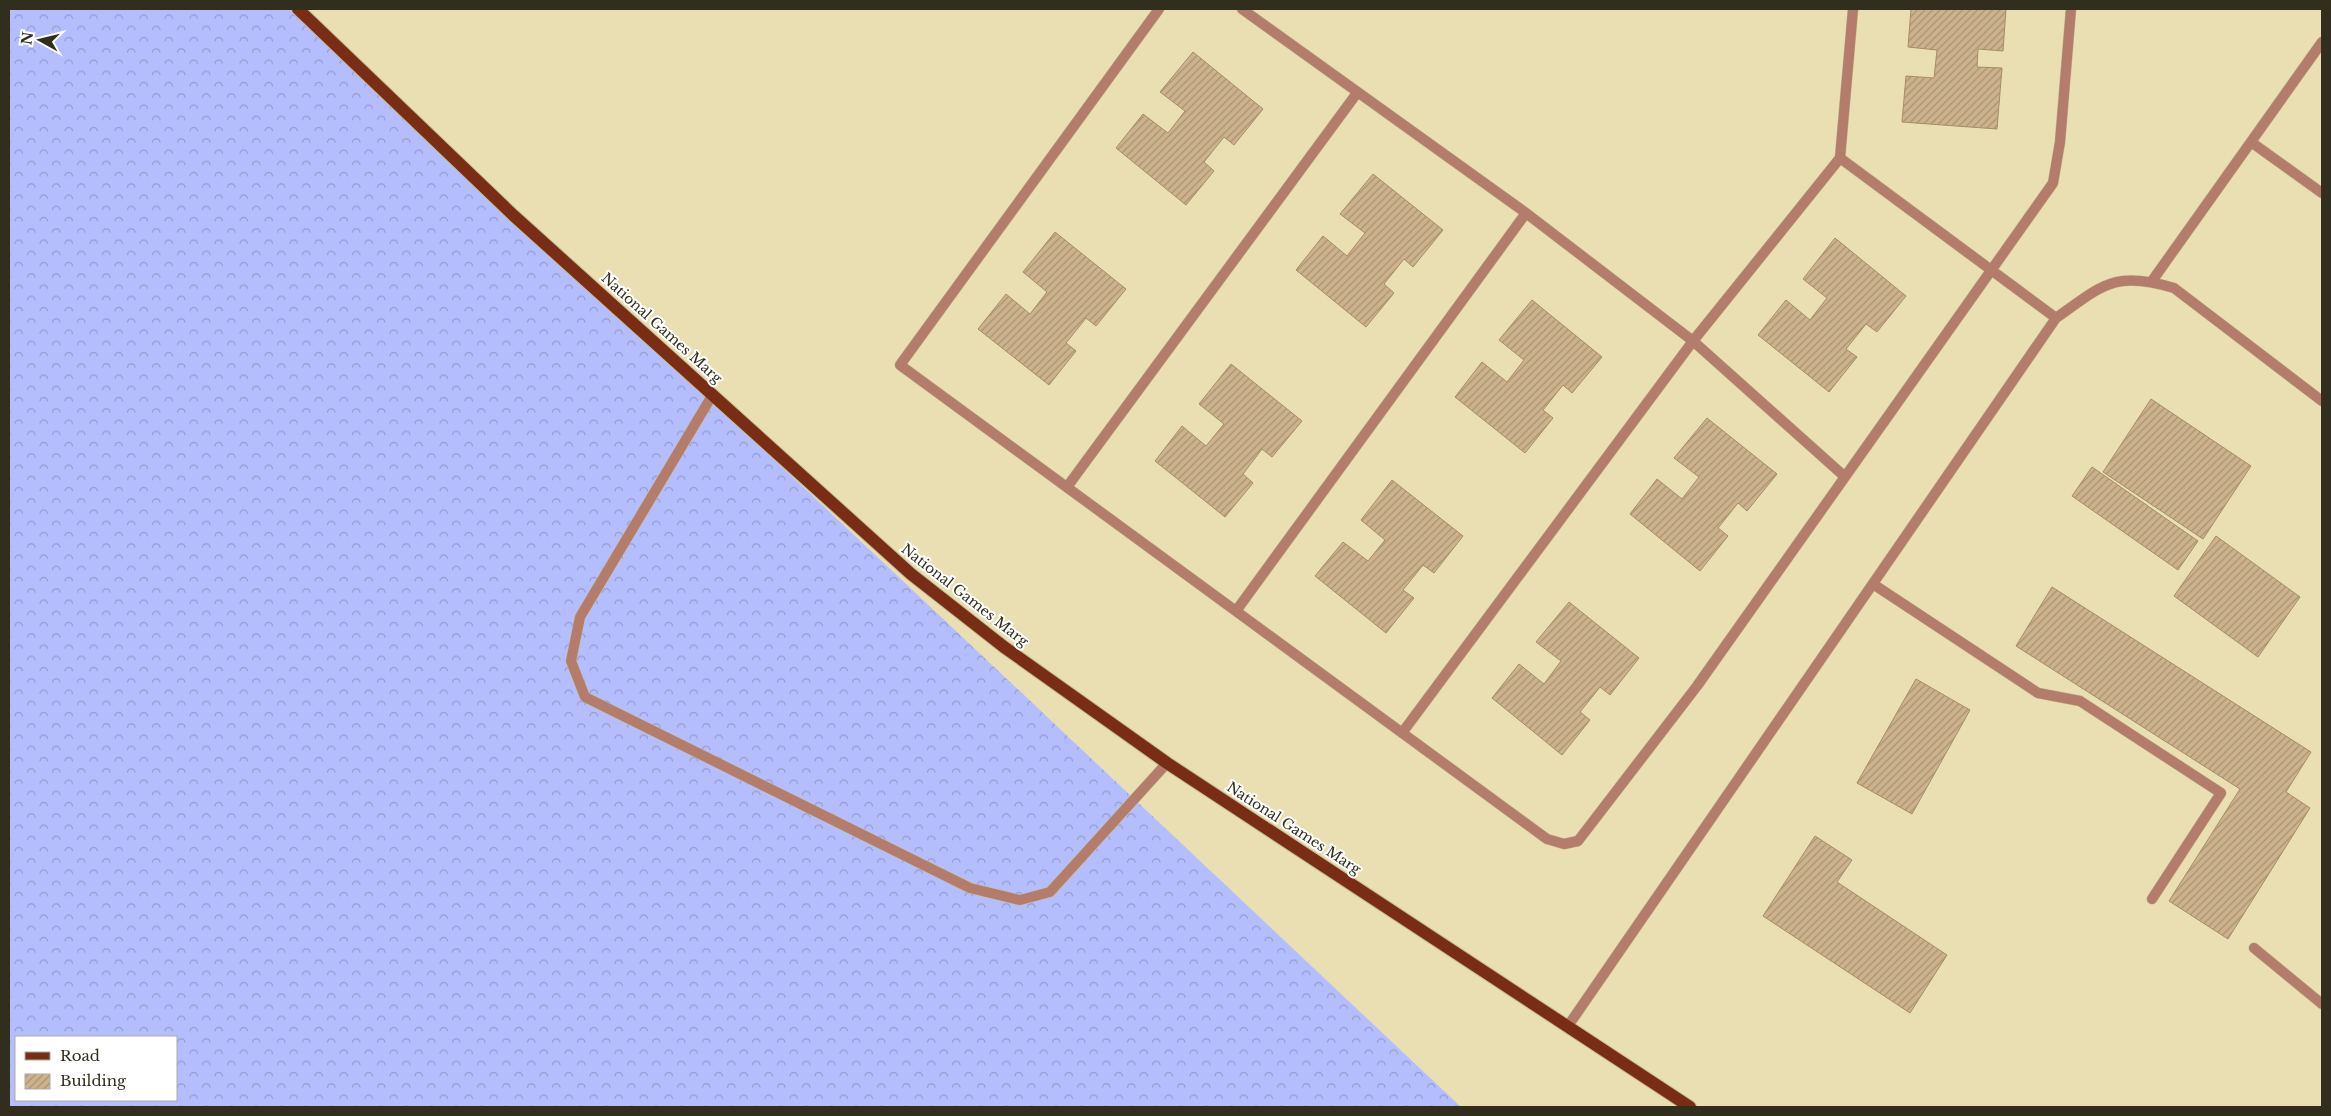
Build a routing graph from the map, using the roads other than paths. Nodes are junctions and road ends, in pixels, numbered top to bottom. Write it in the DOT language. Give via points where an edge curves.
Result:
graph roads {
  1 [pos="298,9"];
  2 [pos="1160,9"];
  3 [pos="1242,9"];
  4 [pos="1854,9"];
  5 [pos="2071,9"];
  6 [pos="2322,42"];
  7 [pos="1357,93"];
  8 [pos="2251,142"];
  9 [pos="1840,158"];
  10 [pos="2322,193"];
  11 [pos="1526,213"];
  12 [pos="1991,270"];
  13 [pos="2152,281"];
  14 [pos="2056,318"];
  15 [pos="1693,341"];
  16 [pos="713,394"];
  17 [pos="2322,401"];
  18 [pos="1844,476"];
  19 [pos="1067,487"];
  20 [pos="1873,584"];
  21 [pos="1236,611"];
  22 [pos="1402,733"];
  23 [pos="1167,763"];
  24 [pos="2152,899"];
  25 [pos="2254,948"];
  26 [pos="2322,1004"];
  27 [pos="1568,1026"];
  28 [pos="1690,1107"];
  1 -- 16 [label="main road, National Games Marg" via="513,215"];
  2 -- 19 [label="street" via="900,365"];
  3 -- 7 [label="street"];
  4 -- 9 [label="street"];
  5 -- 12 [label="street" via="2060,142 2053,183"];
  6 -- 8 [label="street"];
  7 -- 11 [label="street"];
  7 -- 19 [label="street"];
  8 -- 10 [label="street"];
  8 -- 13 [label="street"];
  9 -- 12 [label="street"];
  9 -- 15 [label="street"];
  11 -- 15 [label="street"];
  11 -- 21 [label="street"];
  12 -- 14 [label="street"];
  12 -- 18 [label="street"];
  13 -- 14 [label="street" via="2125,280 2102,285"];
  13 -- 17 [label="street" via="2174,288"];
  14 -- 20 [label="street"];
  15 -- 18 [label="street"];
  15 -- 22 [label="street"];
  16 -- 23 [label="main road, National Games Marg" via="911,574 1004,647"];
  16 -- 23 [label="street" via="580,617 571,661 585,697 970,888 1020,900 1050,892"];
  18 -- 22 [label="street" via="1697,686 1578,841 1564,844 1547,839"];
  19 -- 21 [label="street"];
  20 -- 24 [label="street" via="2038,693 2080,701 2221,793"];
  20 -- 27 [label="street"];
  21 -- 22 [label="street"];
  23 -- 27 [label="main road, National Games Marg"];
  25 -- 26 [label="street"];
  27 -- 28 [label="main road, National Games Marg"];
}
